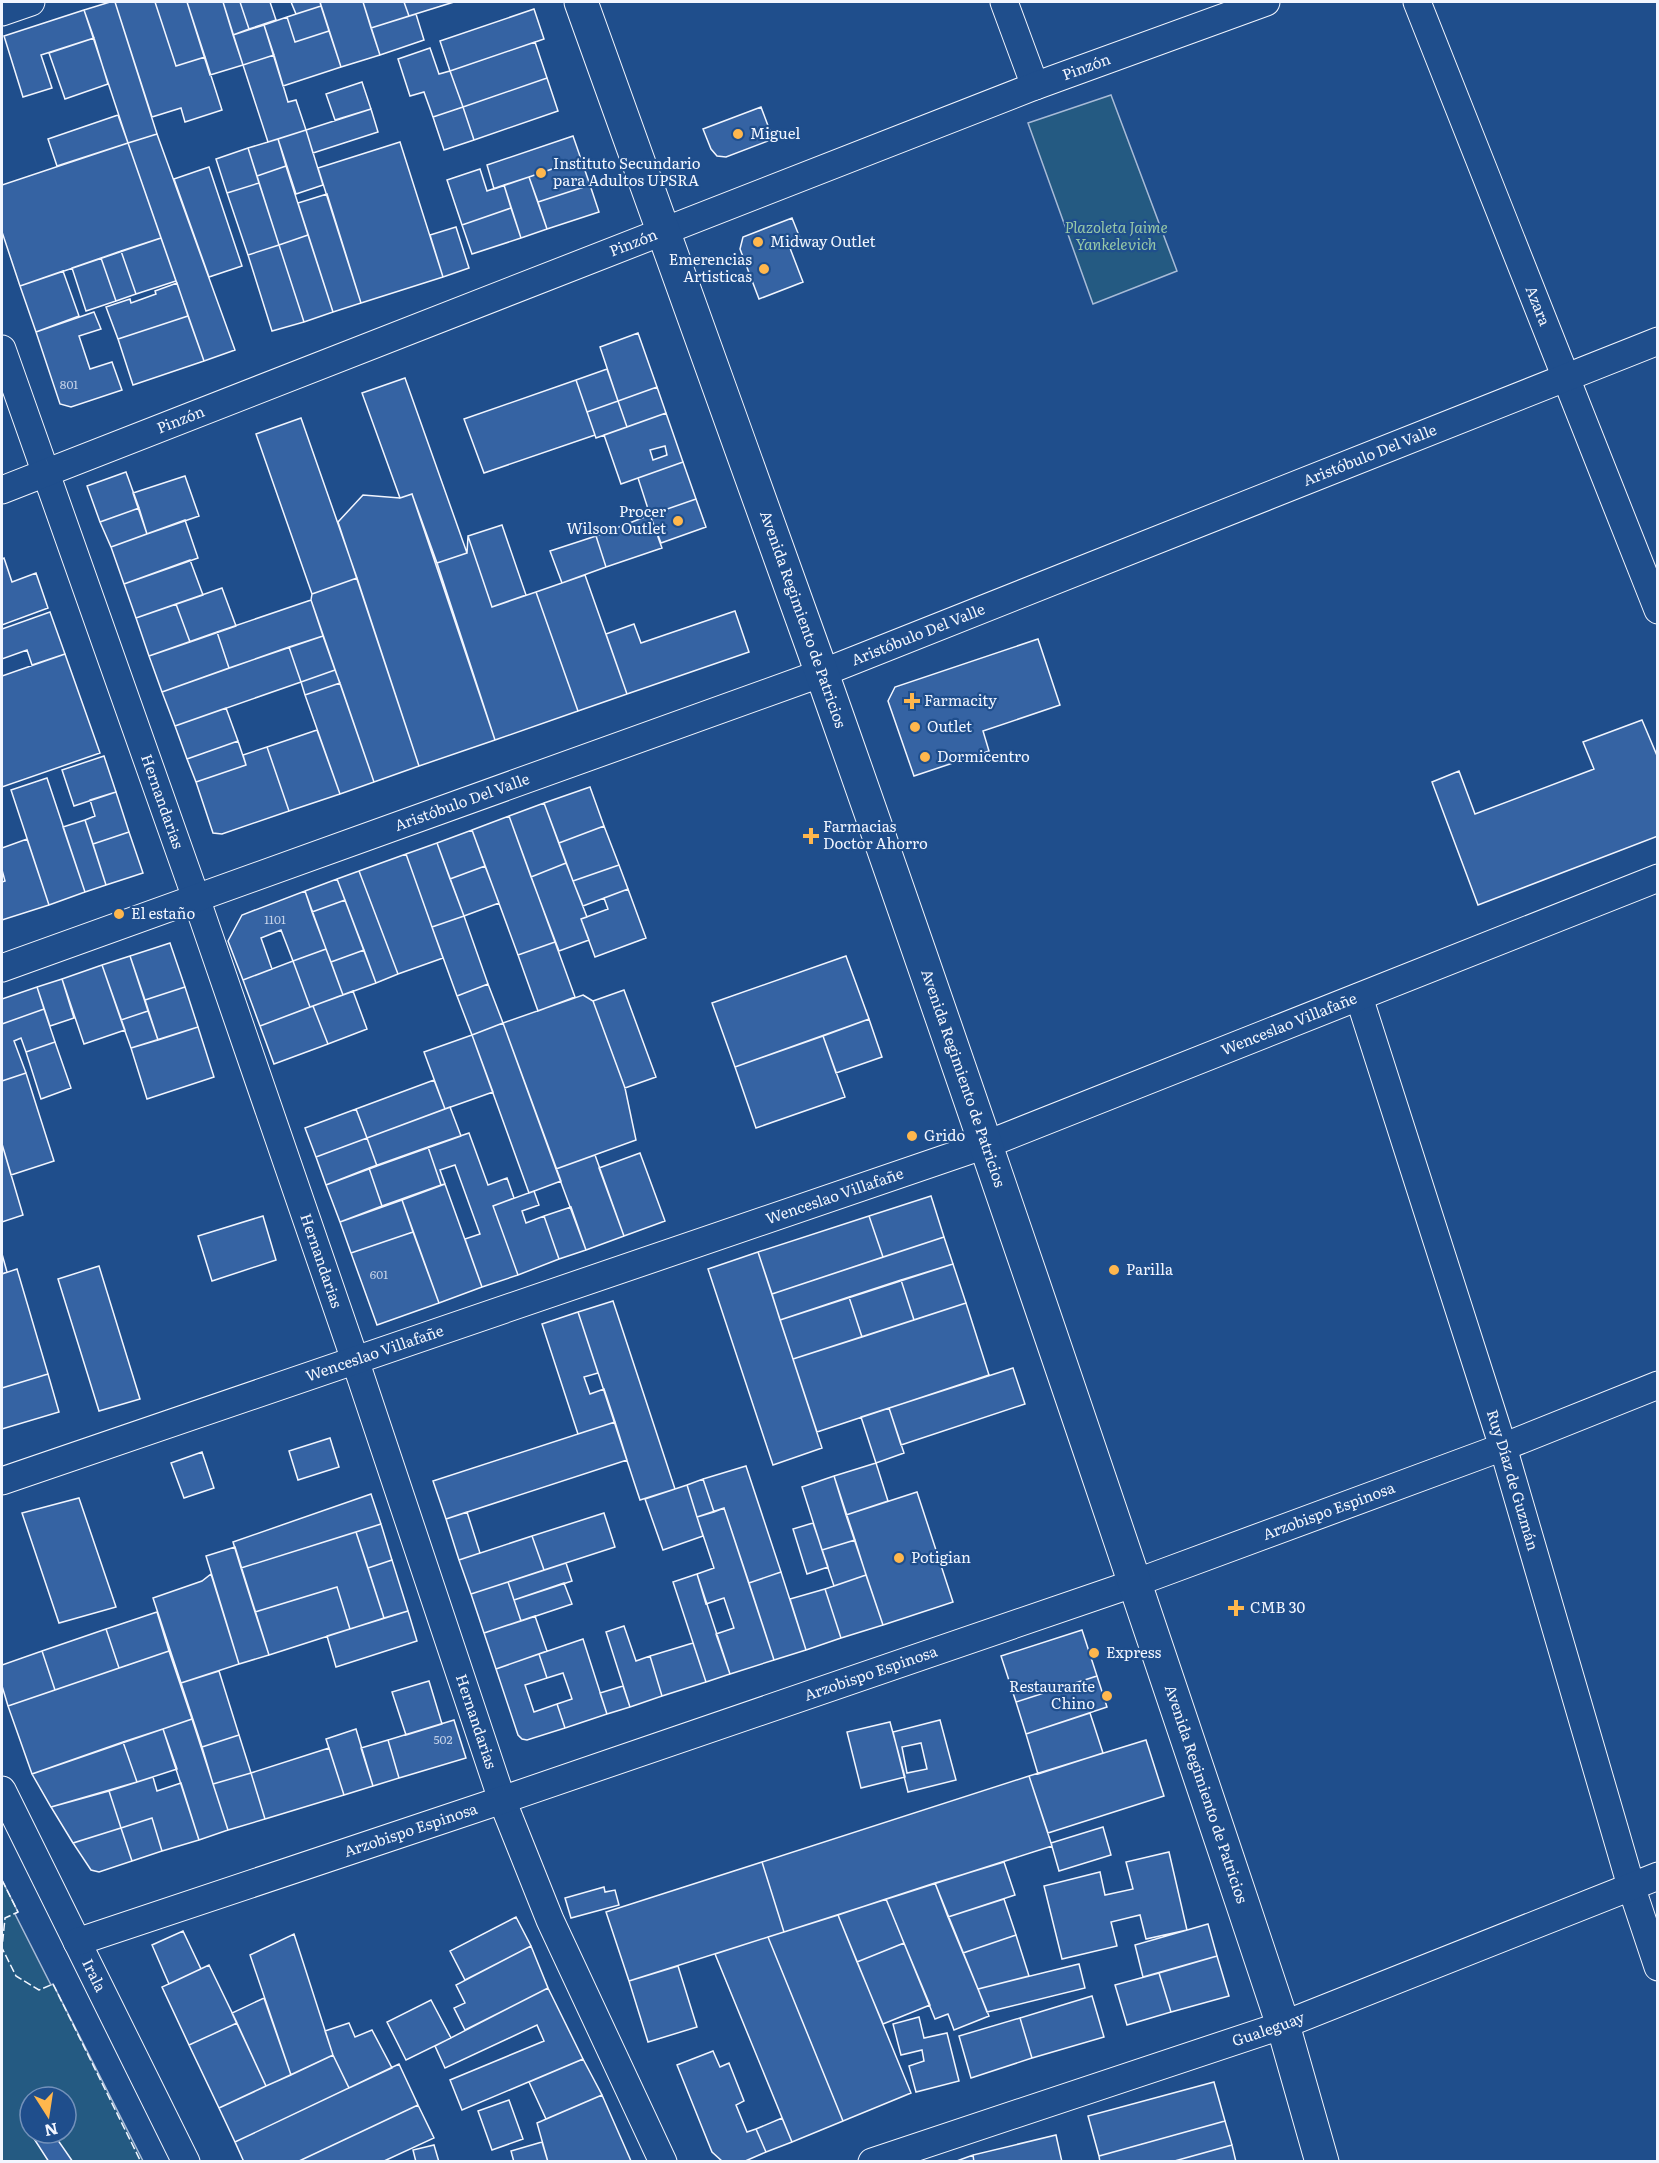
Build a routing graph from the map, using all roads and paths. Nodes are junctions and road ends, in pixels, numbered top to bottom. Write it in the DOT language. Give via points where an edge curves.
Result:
graph roads {
  1 [pos="31,2"];
  2 [pos="581,2"];
  3 [pos="1004,2"];
  4 [pos="1266,2"];
  5 [pos="1417,2"];
  6 [pos="2,12"];
  7 [pos="1035,86"];
  8 [pos="662,233"];
  9 [pos="1658,341"];
  10 [pos="2,349"];
  11 [pos="1565,376"];
  12 [pos="45,474"];
  13 [pos="2,490"];
  14 [pos="1658,610"];
  15 [pos="822,673"];
  16 [pos="1658,878"];
  17 [pos="196,898"];
  18 [pos="2,968"];
  19 [pos="1359,997"];
  20 [pos="985,1145"];
  21 [pos="355,1360"];
  22 [pos="1658,1385"];
  23 [pos="1503,1447"];
  24 [pos="2,1481"];
  25 [pos="1135,1583"];
  26 [pos="2,1790"];
  27 [pos="502,1800"];
  28 [pos="1658,1876"];
  29 [pos="1631,1886"];
  30 [pos="77,1942"];
  31 [pos="1658,1967"];
  32 [pos="1283,2025"];
  33 [pos="186,2162"];
  34 [pos="663,2162"];
  35 [pos="872,2162"];
  36 [pos="1322,2162"];
  1 -- 6 [label="street"];
  2 -- 8 [label="main road, Avenida Regimiento de Patricios"];
  3 -- 7 [label="street"];
  4 -- 7 [label="street, Pinzón"];
  5 -- 11 [label="street, Azara"];
  7 -- 8 [label="street, Pinzón"];
  8 -- 12 [label="street, Pinzón"];
  8 -- 15 [label="main road, Avenida Regimiento de Patricios"];
  9 -- 11 [label="street, Aristóbulo Del Valle"];
  10 -- 12 [label="street, Hernandarias"];
  11 -- 14 [label="street, Azara"];
  11 -- 15 [label="street, Aristóbulo Del Valle"];
  12 -- 13 [label="street, Pinzón"];
  12 -- 17 [label="street, Hernandarias"];
  15 -- 17 [label="street, Aristóbulo Del Valle"];
  15 -- 20 [label="main road, Avenida Regimiento de Patricios"];
  16 -- 19 [label="street, Wenceslao Villafañe"];
  17 -- 18 [label="street, Aristóbulo Del Valle"];
  17 -- 21 [label="street, Hernandarias"];
  19 -- 20 [label="street, Wenceslao Villafañe"];
  19 -- 23 [label="street, Ruy Díaz de Guzmán"];
  20 -- 21 [label="street, Wenceslao Villafañe"];
  20 -- 25 [label="main road, Avenida Regimiento de Patricios"];
  21 -- 24 [label="street, Wenceslao Villafañe"];
  21 -- 27 [label="street, Hernandarias"];
  22 -- 23 [label="street, Arzobispo Espinosa"];
  23 -- 25 [label="street, Arzobispo Espinosa"];
  23 -- 29 [label="street, Ruy Díaz de Guzmán"];
  25 -- 27 [label="street, Arzobispo Espinosa"];
  25 -- 32 [label="main road, Avenida Regimiento de Patricios"];
  26 -- 30 [label="street, Irala"];
  27 -- 30 [label="street, Arzobispo Espinosa"];
  27 -- 34 [label="street, Hernandarias" via="550,1920"];
  28 -- 29 [label="street, Gualeguay"];
  29 -- 31 [label="street, Ruy Díaz de Guzmán"];
  29 -- 32 [label="street, Gualeguay"];
  30 -- 33 [label="street, Irala"];
  32 -- 35 [label="street, Gualeguay"];
  32 -- 36 [label="main road, Avenida Regimiento de Patricios"];
}
